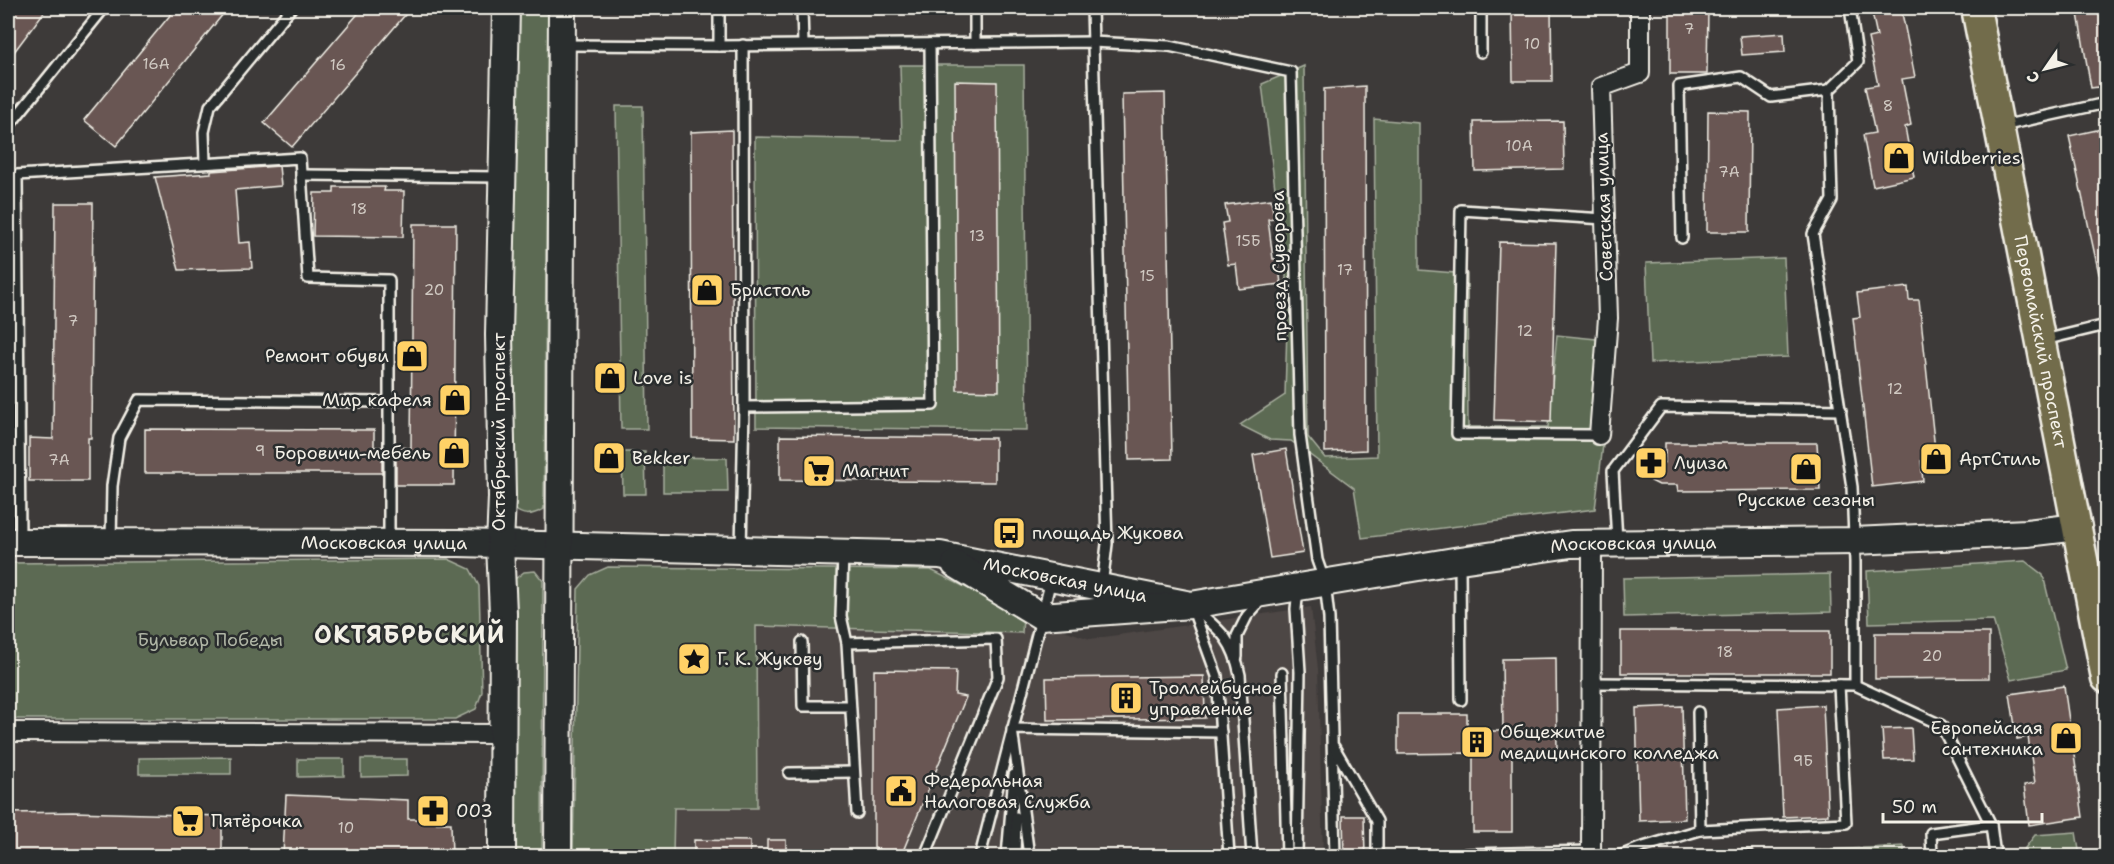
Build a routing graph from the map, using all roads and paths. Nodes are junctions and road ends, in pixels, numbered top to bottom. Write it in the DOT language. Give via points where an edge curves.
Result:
graph roads {
  1 [pos="104,8"];
  2 [pos="291,8"];
  3 [pos="506,8"];
  4 [pos="562,8"];
  5 [pos="719,8"];
  6 [pos="802,8"];
  7 [pos="975,8"];
  8 [pos="1092,8"];
  9 [pos="1480,8"];
  10 [pos="1640,8"];
  11 [pos="1850,8"];
  12 [pos="1976,8"];
  13 [pos="1092,42"];
  14 [pos="975,43"];
  15 [pos="803,44"];
  16 [pos="930,44"];
  17 [pos="562,45"];
  18 [pos="743,45"];
  19 [pos="719,46"];
  20 [pos="1481,52"];
  21 [pos="1829,90"];
  22 [pos="2106,103"];
  23 [pos="8,127"];
  24 [pos="2000,127"];
  25 [pos="205,162"];
  26 [pos="301,175"];
  27 [pos="502,177"];
  28 [pos="1605,219"];
  29 [pos="1682,238"];
  30 [pos="2106,325"];
  31 [pos="2041,341"];
  32 [pos="389,402"];
  33 [pos="744,407"];
  34 [pos="1841,410"];
  35 [pos="8,416"];
  36 [pos="19,416"];
  37 [pos="1599,435"];
  38 [pos="2078,527"];
  39 [pos="1854,541"];
  40 [pos="14,542"];
  41 [pos="111,542"];
  42 [pos="1592,542"];
  43 [pos="389,543"];
  44 [pos="1617,543"];
  45 [pos="500,545"];
  46 [pos="560,546"];
  47 [pos="741,551"];
  48 [pos="843,552"];
  49 [pos="940,555"];
  50 [pos="1460,560"];
  51 [pos="1052,578"];
  52 [pos="1325,582"];
  53 [pos="1298,587"];
  54 [pos="1268,592"];
  55 [pos="1090,598"];
  56 [pos="1191,605"];
  57 [pos="1041,616"];
  58 [pos="802,642"];
  59 [pos="847,643"];
  60 [pos="1237,659"];
  61 [pos="1282,673"];
  62 [pos="2106,678"];
  63 [pos="1593,683"];
  64 [pos="1839,685"];
  65 [pos="1855,685"];
  66 [pos="1461,700"];
  67 [pos="850,706"];
  68 [pos="1698,712"];
  69 [pos="1012,729"];
  70 [pos="8,732"];
  71 [pos="1221,732"];
  72 [pos="502,734"];
  73 [pos="1333,745"];
  74 [pos="1016,759"];
  75 [pos="854,772"];
  76 [pos="789,773"];
  77 [pos="1018,774"];
  78 [pos="1021,797"];
  79 [pos="857,813"];
  80 [pos="1991,825"];
  81 [pos="1700,830"];
  82 [pos="1591,854"];
  83 [pos="502,856"];
  84 [pos="558,856"];
  85 [pos="925,856"];
  86 [pos="980,856"];
  87 [pos="1007,856"];
  88 [pos="1015,856"];
  89 [pos="1023,856"];
  90 [pos="1029,856"];
  91 [pos="1229,856"];
  92 [pos="1252,856"];
  93 [pos="1287,856"];
  94 [pos="1297,856"];
  95 [pos="1335,856"];
  96 [pos="1377,856"];
  97 [pos="1466,856"];
  98 [pos="1620,856"];
  99 [pos="1741,856"];
  100 [pos="1749,856"];
  101 [pos="1932,856"];
  102 [pos="1995,856"];
  1 -- 23 [label="lane"];
  2 -- 25 [label="lane" via="210,106 204,132"];
  3 -- 27 [label="street, Октябрьский проспект"];
  4 -- 17 [label="street"];
  5 -- 19 [label="lane"];
  6 -- 15 [label="lane"];
  7 -- 14 [label="lane"];
  8 -- 13 [label="lane"];
  9 -- 20 [label="lane"];
  10 -- 28 [label="street, Советская улица" via="1640,73 1601,87"];
  11 -- 21 [label="lane" via="1858,62"];
  12 -- 24 [label="main road, Первомайский проспект"];
  13 -- 14 [label="lane"];
  13 -- 52 [label="lane, проезд Суворова" via="1169,46 1291,72 1300,435 1317,561"];
  13 -- 55 [label="lane" via="1107,544"];
  14 -- 16 [label="lane"];
  15 -- 16 [label="lane"];
  15 -- 18 [label="lane"];
  16 -- 33 [label="lane" via="933,405"];
  17 -- 19 [label="lane"];
  17 -- 46 [label="street"];
  18 -- 19 [label="lane"];
  18 -- 33 [label="lane"];
  21 -- 29 [label="lane" via="1771,97 1742,78 1679,86"];
  21 -- 34 [label="lane" via="1832,200 1813,234"];
  22 -- 24 [label="lane"];
  24 -- 31 [label="main road, Первомайский проспект"];
  25 -- 26 [label="lane" via="300,158"];
  25 -- 36 [label="lane" via="17,175"];
  26 -- 27 [label="lane"];
  26 -- 32 [label="lane" via="308,278 388,280"];
  27 -- 45 [label="street, Октябрьский проспект"];
  28 -- 37 [label="street, Советская улица" via="1608,318"];
  28 -- 37 [label="lane" via="1461,210 1457,434"];
  30 -- 31 [label="lane"];
  31 -- 38 [label="main road, Первомайский проспект"];
  32 -- 41 [label="lane" via="139,400 119,438 112,486"];
  32 -- 43 [label="lane"];
  33 -- 47 [label="lane"];
  34 -- 39 [label="lane" via="1852,487"];
  34 -- 44 [label="lane" via="1661,407 1612,471"];
  35 -- 36 [label="lane"];
  36 -- 40 [label="lane"];
  38 -- 39 [label="street, Московская улица"];
  38 -- 62 [label="main road, Первомайский проспект"];
  39 -- 44 [label="street, Московская улица"];
  39 -- 65 [label="lane"];
  40 -- 41 [label="street, Московская улица"];
  41 -- 43 [label="street, Московская улица"];
  42 -- 44 [label="street, Московская улица"];
  42 -- 50 [label="street, Московская улица"];
  42 -- 63 [label="street"];
  43 -- 45 [label="street, Московская улица"];
  45 -- 46 [label="street, Московская улица"];
  45 -- 72 [label="street, Октябрьский проспект"];
  46 -- 47 [label="street, Московская улица"];
  46 -- 84 [label="street"];
  47 -- 48 [label="street, Московская улица"];
  48 -- 49 [label="street, Московская улица"];
  48 -- 59 [label="lane" via="841,616"];
  49 -- 51 [label="street, Московская улица"];
  49 -- 57 [label="street, Московская улица"];
  50 -- 52 [label="street, Московская улица"];
  50 -- 66 [label="lane"];
  51 -- 55 [label="street, Московская улица"];
  51 -- 57 [label="lane"];
  52 -- 53 [label="street, Московская улица"];
  52 -- 73 [label="lane"];
  53 -- 54 [label="street, Московская улица"];
  53 -- 94 [label="lane"];
  54 -- 56 [label="street, Московская улица"];
  54 -- 60 [label="lane" via="1247,616 1237,636"];
  55 -- 56 [label="street, Московская улица"];
  55 -- 56 [label="street, Московская улица"];
  55 -- 57 [label="street, Московская улица"];
  56 -- 60 [label="lane" via="1224,634"];
  56 -- 71 [label="lane" via="1218,676"];
  57 -- 69 [label="lane"];
  58 -- 67 [label="lane" via="803,706"];
  59 -- 67 [label="lane"];
  59 -- 85 [label="lane" via="996,639 998,677"];
  60 -- 92 [label="lane"];
  61 -- 93 [label="lane"];
  63 -- 64 [label="lane"];
  63 -- 82 [label="street"];
  64 -- 65 [label="lane"];
  64 -- 81 [label="lane" via="1846,824"];
  65 -- 80 [label="lane" via="1941,725"];
  67 -- 75 [label="lane"];
  68 -- 81 [label="lane"];
  69 -- 71 [label="lane"];
  69 -- 74 [label="lane"];
  69 -- 86 [label="lane"];
  70 -- 72 [label="street"];
  71 -- 91 [label="lane"];
  72 -- 83 [label="street, Октябрьский проспект"];
  73 -- 95 [label="lane"];
  73 -- 96 [label="lane" via="1377,821"];
  74 -- 77 [label="lane"];
  74 -- 87 [label="lane"];
  75 -- 76 [label="lane"];
  75 -- 79 [label="lane"];
  77 -- 78 [label="lane"];
  77 -- 88 [label="lane"];
  78 -- 89 [label="lane"];
  78 -- 90 [label="lane"];
  80 -- 101 [label="lane" via="1931,833"];
  80 -- 102 [label="lane"];
  81 -- 98 [label="lane"];
  82 -- 97 [label="lane"];
  99 -- 100 [label="lane"];
}
